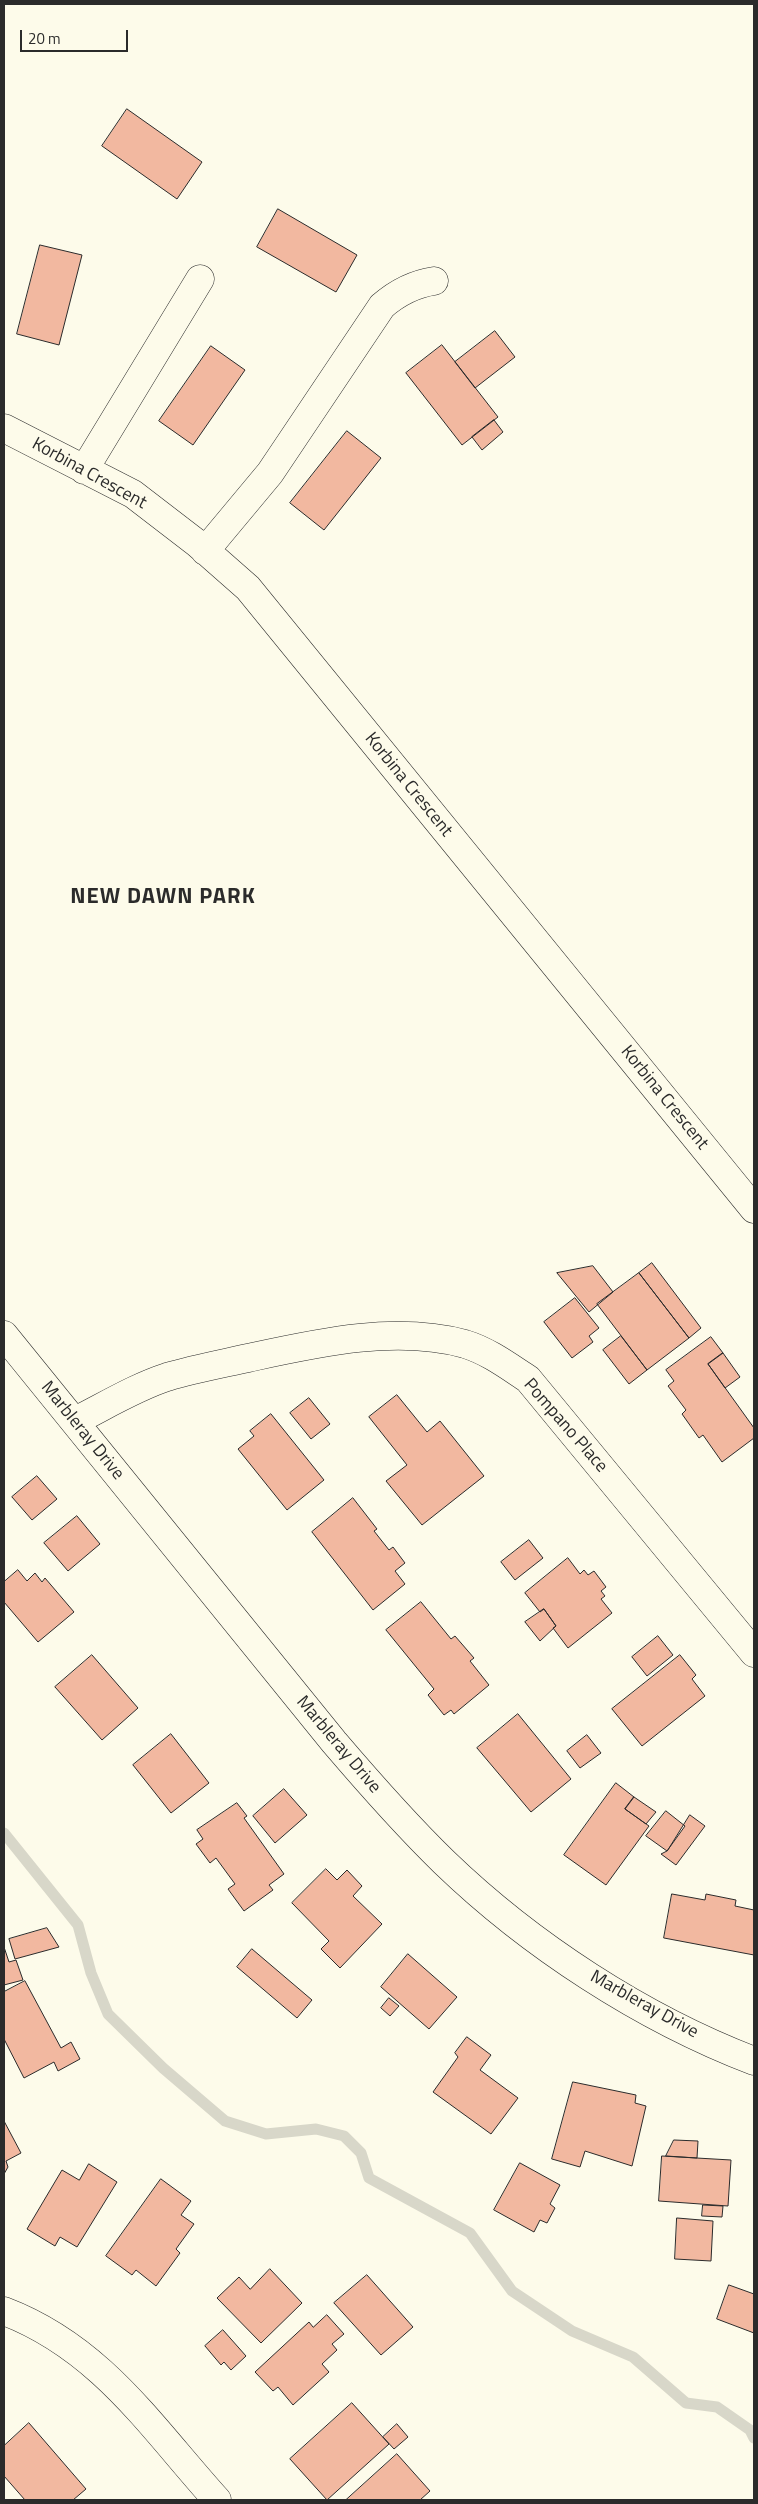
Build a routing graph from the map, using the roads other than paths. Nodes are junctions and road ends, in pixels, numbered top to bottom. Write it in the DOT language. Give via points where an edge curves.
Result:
graph roads {
  1 [pos="200,279"];
  2 [pos="434,281"];
  3 [pos="4,428"];
  4 [pos="84,470"];
  5 [pos="205,551"];
  6 [pos="754,1209"];
  7 [pos="4,1335"];
  8 [pos="75,1421"];
  9 [pos="754,1653"];
  10 [pos="754,2061"];
  11 [pos="4,2311"];
  12 [pos="209,2497"];
  1 -- 4 [label="street"];
  2 -- 5 [label="street" via="410,288 382,306 270,473"];
  3 -- 4 [label="street, Korbina Crescent"];
  4 -- 5 [label="street, Korbina Crescent" via="133,494"];
  5 -- 6 [label="street, Korbina Crescent" via="248,588"];
  7 -- 8 [label="street, Marbleray Drive"];
  8 -- 9 [label="street, Pompano Place" via="166,1377 305,1346 369,1338 419,1337 467,1345 528,1379"];
  8 -- 10 [label="street, Marbleray Drive" via="334,1742 444,1862 523,1928 606,1987 667,2021"];
  11 -- 12 [label="street" via="62,2340 104,2375 143,2412"];
}
